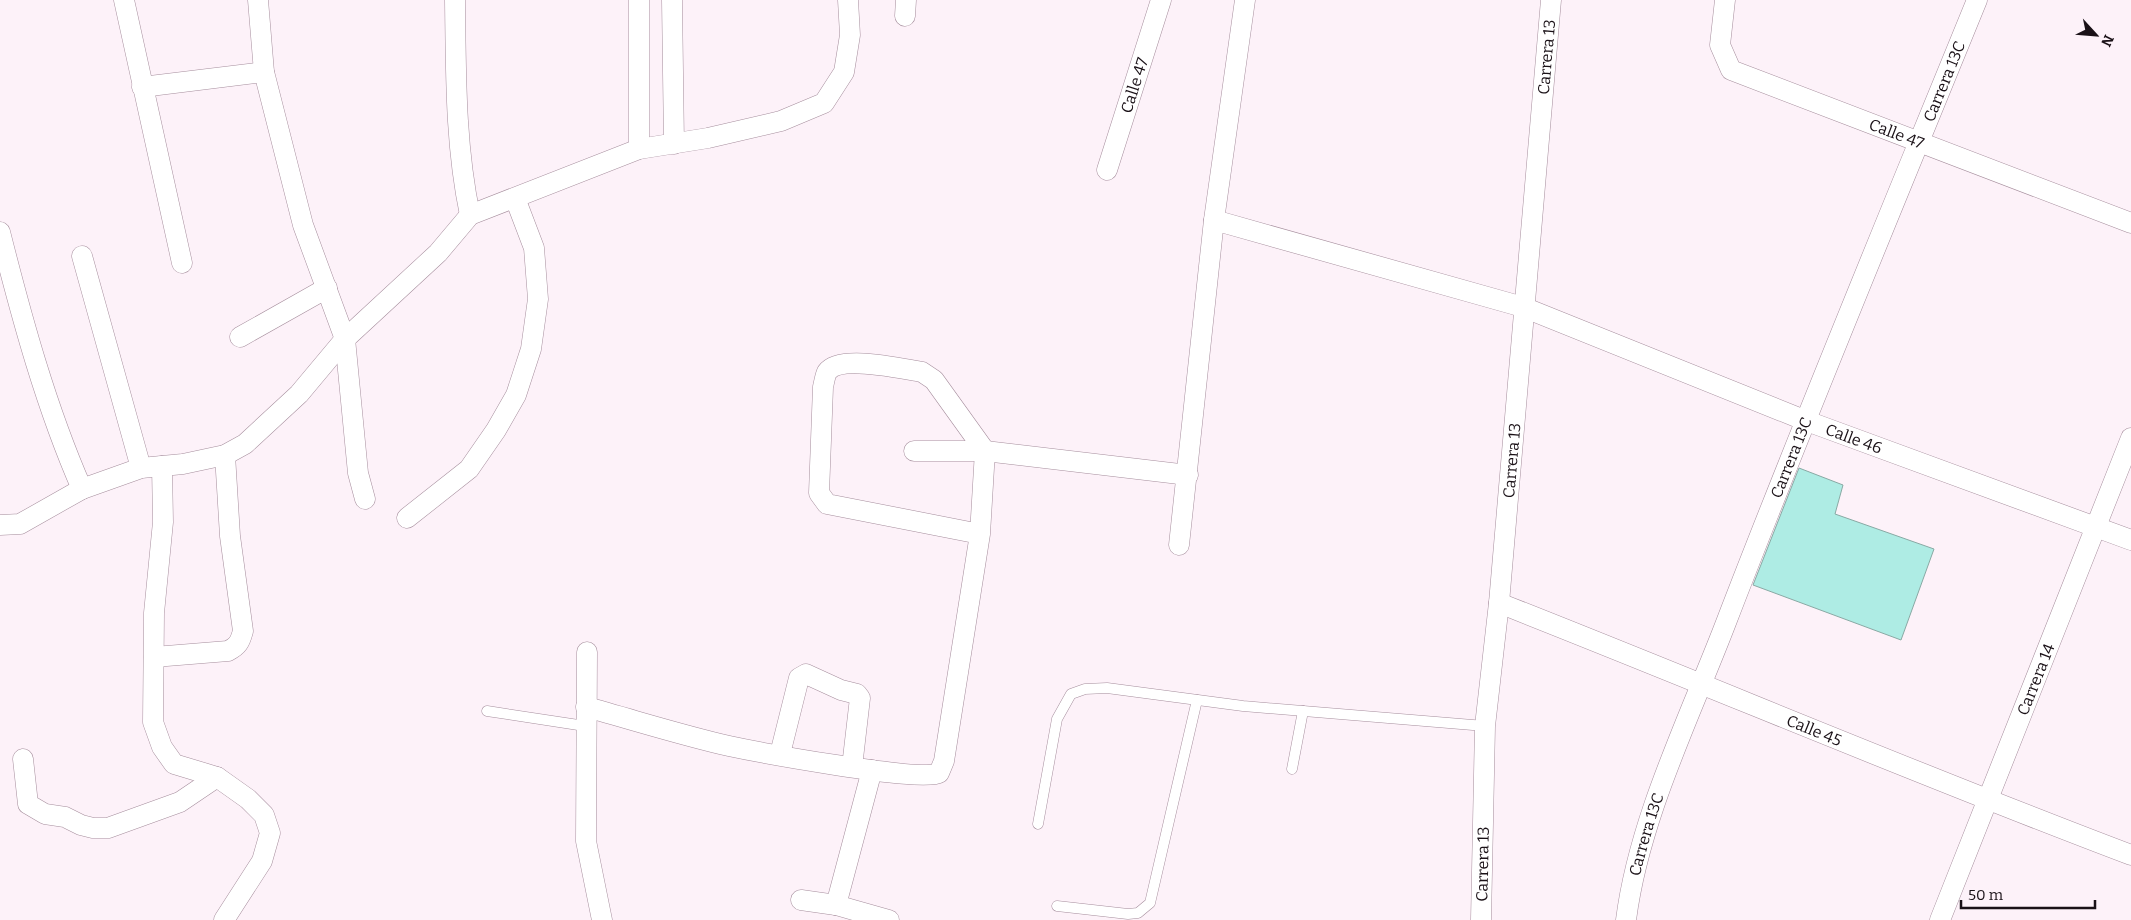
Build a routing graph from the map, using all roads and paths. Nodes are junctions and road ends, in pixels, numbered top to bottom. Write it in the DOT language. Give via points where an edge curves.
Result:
graph roads {
  1 [pos="124,0"];
  2 [pos="258,0"];
  3 [pos="455,0"];
  4 [pos="639,0"];
  5 [pos="672,0"];
  6 [pos="848,0"];
  7 [pos="1161,0"];
  8 [pos="1245,0"];
  9 [pos="1551,0"];
  10 [pos="1725,0"];
  11 [pos="1977,0"];
  12 [pos="264,72"];
  13 [pos="142,86"];
  14 [pos="1919,142"];
  15 [pos="674,144"];
  16 [pos="639,149"];
  17 [pos="1107,170"];
  18 [pos="515,198"];
  19 [pos="470,215"];
  20 [pos="1214,220"];
  21 [pos="2131,223"];
  22 [pos="0,232"];
  23 [pos="82,256"];
  24 [pos="182,263"];
  25 [pos="327,288"];
  26 [pos="1523,307"];
  27 [pos="240,337"];
  28 [pos="345,339"];
  29 [pos="1804,420"];
  30 [pos="2131,438"];
  31 [pos="914,451"];
  32 [pos="985,451"];
  33 [pos="224,455"];
  34 [pos="162,466"];
  35 [pos="141,468"];
  36 [pos="1188,475"];
  37 [pos="82,489"];
  38 [pos="364,499"];
  39 [pos="406,518"];
  40 [pos="0,525"];
  41 [pos="2097,527"];
  42 [pos="980,534"];
  43 [pos="2131,540"];
  44 [pos="1179,545"];
  45 [pos="1499,603"];
  46 [pos="587,652"];
  47 [pos="154,657"];
  48 [pos="1703,683"];
  49 [pos="1197,700"];
  50 [pos="487,711"];
  51 [pos="1303,711"];
  52 [pos="586,717"];
  53 [pos="1485,726"];
  54 [pos="780,754"];
  55 [pos="23,759"];
  56 [pos="862,768"];
  57 [pos="1292,769"];
  58 [pos="216,777"];
  59 [pos="1987,801"];
  60 [pos="1038,824"];
  61 [pos="2131,855"];
  62 [pos="801,900"];
  63 [pos="836,905"];
  64 [pos="1057,906"];
  65 [pos="224,920"];
  66 [pos="602,920"];
  67 [pos="889,920"];
  68 [pos="1481,920"];
  69 [pos="1626,920"];
  70 [pos="1940,920"];
  1 -- 13 [label="street"];
  2 -- 12 [label="street"];
  3 -- 19 [label="street" via="456,102 462,176"];
  4 -- 16 [label="street"];
  5 -- 15 [label="street"];
  6 -- 15 [label="street" via="850,35 844,72 824,103 781,121"];
  7 -- 17 [label="street, Calle 47"];
  8 -- 20 [label="street"];
  9 -- 26 [label="street, Carrera 13"];
  10 -- 14 [label="street, Calle 47" via="1720,45 1731,70"];
  11 -- 14 [label="street, Carrera 13C"];
  12 -- 13 [label="street"];
  12 -- 25 [label="street" via="303,224"];
  13 -- 24 [label="street"];
  14 -- 21 [label="street, Calle 47"];
  14 -- 29 [label="street, Carrera 13C"];
  15 -- 16 [label="street"];
  16 -- 18 [label="street"];
  18 -- 19 [label="street"];
  18 -- 39 [label="street" via="534,248 538,298 531,349 516,396 469,469"];
  19 -- 28 [label="street" via="438,253"];
  20 -- 26 [label="street, Calle 46"];
  20 -- 36 [label="street"];
  22 -- 37 [label="street" via="20,310 63,444"];
  23 -- 35 [label="street"];
  25 -- 27 [label="street"];
  25 -- 28 [label="street"];
  26 -- 29 [label="street, Calle 46"];
  26 -- 45 [label="street, Carrera 13"];
  28 -- 33 [label="street" via="299,394 245,444"];
  28 -- 38 [label="street" via="358,473"];
  29 -- 41 [label="street, Calle 46"];
  29 -- 48 [label="street, Carrera 13C"];
  30 -- 41 [label="street, Carrera 14"];
  31 -- 32 [label="street"];
  32 -- 36 [label="street"];
  32 -- 42 [label="street"];
  32 -- 42 [label="street" via="927,374 856,363 835,366 827,373 823,387 819,487 823,501"];
  33 -- 34 [label="street"];
  33 -- 47 [label="street" via="230,536 243,631 241,640 228,651"];
  34 -- 35 [label="street"];
  34 -- 47 [label="street" via="163,522 156,585"];
  35 -- 37 [label="street"];
  36 -- 44 [label="street"];
  37 -- 40 [label="street" via="20,524"];
  41 -- 43 [label="street, Calle 46"];
  41 -- 59 [label="street, Carrera 14"];
  42 -- 56 [label="street" via="942,768 930,776"];
  45 -- 48 [label="street, Calle 45"];
  45 -- 53 [label="street, Carrera 13"];
  46 -- 52 [label="street"];
  47 -- 58 [label="street" via="153,722 162,748 174,764"];
  48 -- 59 [label="street, Calle 45"];
  48 -- 69 [label="street, Carrera 13C" via="1647,822"];
  49 -- 51 [label="lane"];
  49 -- 60 [label="lane" via="1107,688 1085,689 1071,694 1056,719"];
  49 -- 64 [label="lane" via="1150,903 1138,913 1128,914"];
  50 -- 52 [label="lane"];
  51 -- 53 [label="lane"];
  51 -- 57 [label="lane"];
  52 -- 54 [label="street"];
  52 -- 66 [label="street" via="586,841"];
  53 -- 68 [label="street, Carrera 13"];
  54 -- 56 [label="street"];
  54 -- 56 [label="street" via="800,678 806,674 860,698"];
  55 -- 58 [label="street" via="28,804 45,814 65,817 93,828 108,828 180,802"];
  56 -- 63 [label="street"];
  58 -- 65 [label="street" via="248,798 264,815 270,833 262,861"];
  59 -- 61 [label="street, Calle 45"];
  59 -- 70 [label="street, Carrera 14"];
  62 -- 63 [label="street"];
  63 -- 67 [label="street"];
}
